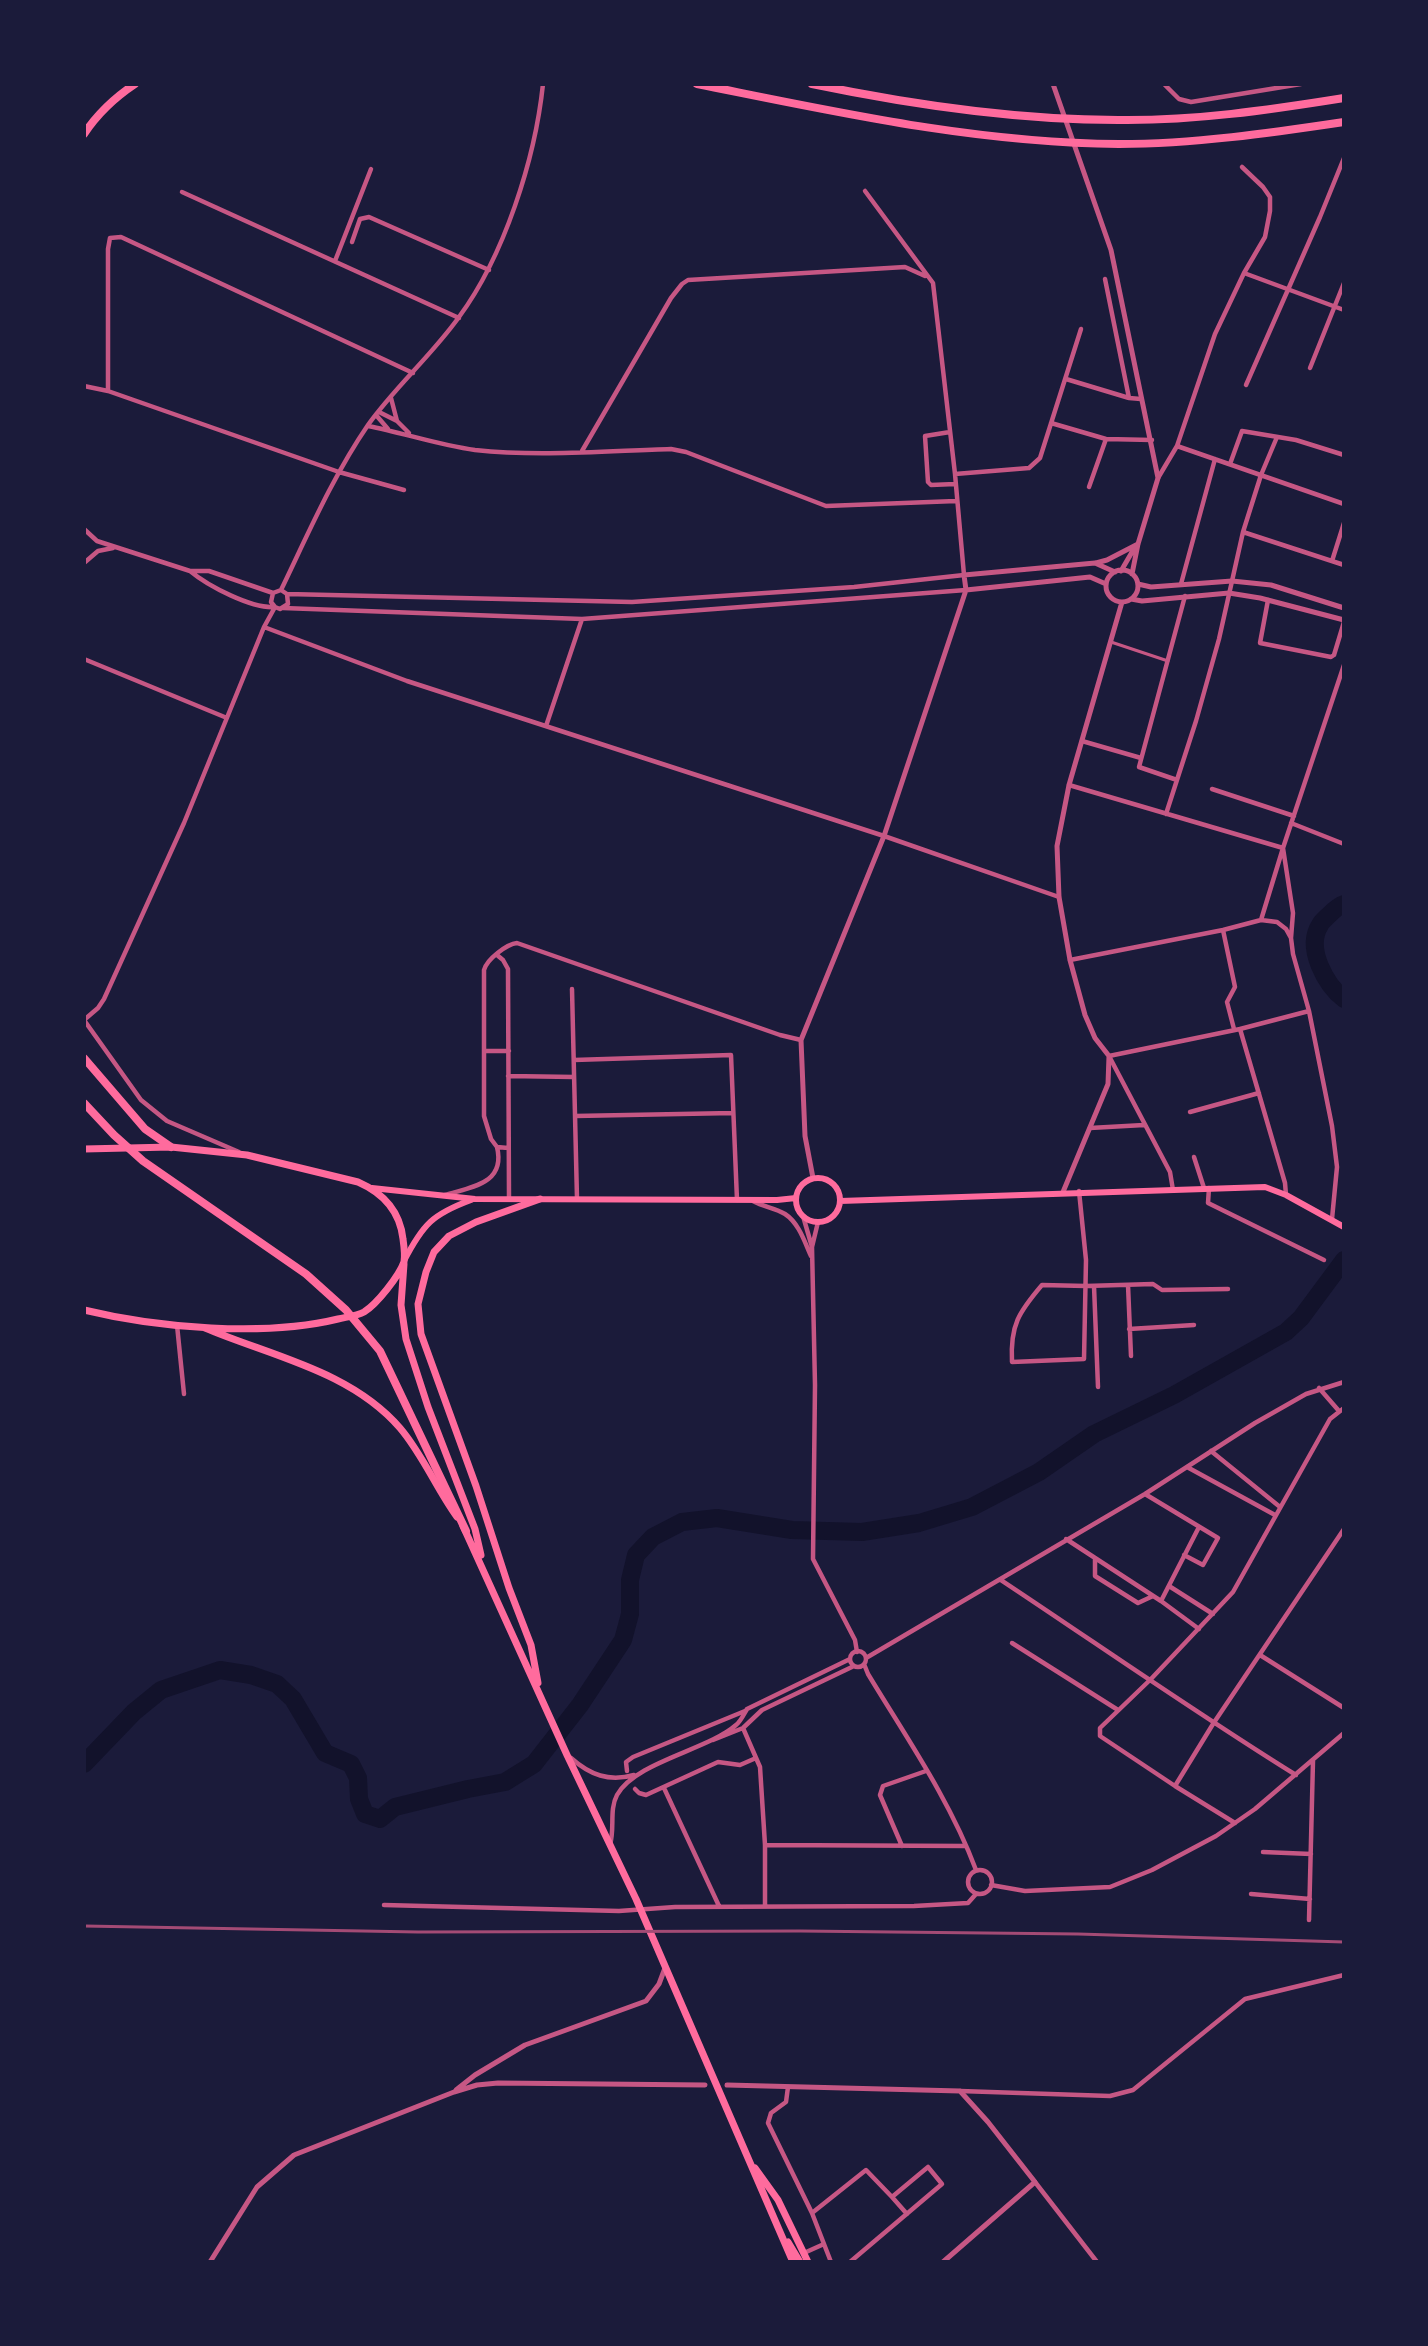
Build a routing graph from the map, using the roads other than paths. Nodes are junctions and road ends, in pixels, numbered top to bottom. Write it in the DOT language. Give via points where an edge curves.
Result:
graph roads {
  1 [pos="135,84"];
  2 [pos="543,84"];
  3 [pos="697,84"];
  4 [pos="812,84"];
  5 [pos="1164,84"];
  6 [pos="1301,84"];
  7 [pos="1053,85"];
  8 [pos="1344,98"];
  9 [pos="1344,122"];
  10 [pos="84,134"];
  11 [pos="1344,158"];
  12 [pos="1242,167"];
  13 [pos="371,169"];
  14 [pos="865,191"];
  15 [pos="183,192"];
  16 [pos="351,242"];
  17 [pos="335,261"];
  18 [pos="489,270"];
  19 [pos="1244,273"];
  20 [pos="927,277"];
  21 [pos="1105,279"];
  22 [pos="1344,283"];
  23 [pos="1288,289"];
  24 [pos="1335,307"];
  25 [pos="1344,310"];
  26 [pos="459,318"];
  27 [pos="1081,329"];
  28 [pos="1310,368"];
  29 [pos="413,373"];
  30 [pos="1066,379"];
  31 [pos="1246,385"];
  32 [pos="84,387"];
  33 [pos="108,391"];
  34 [pos="391,398"];
  35 [pos="1129,398"];
  36 [pos="1141,399"];
  37 [pos="377,413"];
  38 [pos="397,421"];
  39 [pos="1051,423"];
  40 [pos="368,426"];
  41 [pos="388,430"];
  42 [pos="950,432"];
  43 [pos="411,435"];
  44 [pos="1277,437"];
  45 [pos="1106,440"];
  46 [pos="1152,440"];
  47 [pos="1177,446"];
  48 [pos="582,451"];
  49 [pos="1344,455"];
  50 [pos="1215,459"];
  51 [pos="1230,464"];
  52 [pos="339,472"];
  53 [pos="955,474"];
  54 [pos="1261,475"];
  55 [pos="1158,478"];
  56 [pos="955,484"];
  57 [pos="1089,487"];
  58 [pos="404,490"];
  59 [pos="956,501"];
  60 [pos="1344,504"];
  61 [pos="1344,523"];
  62 [pos="84,529"];
  63 [pos="1243,532"];
  64 [pos="1138,543"];
  65 [pos="122,548"];
  66 [pos="1332,561"];
  67 [pos="84,563"];
  68 [pos="1096,563"];
  69 [pos="1344,565"];
  70 [pos="1118,571"];
  71 [pos="190,572"];
  72 [pos="1132,574"];
  73 [pos="964,575"];
  74 [pos="1232,581"];
  75 [pos="1106,584"];
  76 [pos="1138,584"];
  77 [pos="1180,584"];
  78 [pos="281,590"];
  79 [pos="966,590"];
  80 [pos="273,593"];
  81 [pos="1229,593"];
  82 [pos="287,594"];
  83 [pos="1185,596"];
  84 [pos="1131,599"];
  85 [pos="1268,600"];
  86 [pos="1122,602"];
  87 [pos="274,607"];
  88 [pos="283,608"];
  89 [pos="1344,608"];
  90 [pos="582,619"];
  91 [pos="1344,621"];
  92 [pos="264,627"];
  93 [pos="1111,642"];
  94 [pos="84,659"];
  95 [pos="1168,661"];
  96 [pos="1344,665"];
  97 [pos="227,718"];
  98 [pos="546,726"];
  99 [pos="1082,741"];
  100 [pos="1141,758"];
  101 [pos="1177,780"];
  102 [pos="1069,785"];
  103 [pos="1212,789"];
  104 [pos="1166,814"];
  105 [pos="1294,816"];
  106 [pos="1291,823"];
  107 [pos="884,836"];
  108 [pos="1344,844"];
  109 [pos="1282,848"];
  110 [pos="1059,897"];
  111 [pos="1261,920"];
  112 [pos="1223,930"];
  113 [pos="1291,938"];
  114 [pos="497,955"];
  115 [pos="1070,960"];
  116 [pos="572,989"];
  117 [pos="1309,1011"];
  118 [pos="84,1020"];
  119 [pos="1231,1029"];
  120 [pos="1240,1029"];
  121 [pos="801,1040"];
  122 [pos="484,1051"];
  123 [pos="508,1051"];
  124 [pos="1109,1056"];
  125 [pos="84,1058"];
  126 [pos="573,1060"];
  127 [pos="508,1076"];
  128 [pos="574,1077"];
  129 [pos="1259,1093"];
  130 [pos="86,1106"];
  131 [pos="1190,1112"];
  132 [pos="733,1113"];
  133 [pos="575,1116"];
  134 [pos="1144,1125"];
  135 [pos="1090,1128"];
  136 [pos="171,1147"];
  137 [pos="497,1148"];
  138 [pos="508,1148"];
  139 [pos="84,1149"];
  140 [pos="247,1155"];
  141 [pos="1194,1157"];
  142 [pos="813,1178"];
  143 [pos="372,1188"];
  144 [pos="1207,1188"];
  145 [pos="1173,1190"];
  146 [pos="1079,1191"];
  147 [pos="1064,1192"];
  148 [pos="1286,1195"];
  149 [pos="443,1196"];
  150 [pos="509,1198"];
  151 [pos="796,1198"];
  152 [pos="475,1199"];
  153 [pos="540,1199"];
  154 [pos="577,1199"];
  155 [pos="737,1200"];
  156 [pos="751,1200"];
  157 [pos="840,1201"];
  158 [pos="803,1216"];
  159 [pos="1332,1219"];
  160 [pos="818,1222"];
  161 [pos="1342,1226"];
  162 [pos="812,1246"];
  163 [pos="812,1258"];
  164 [pos="1324,1260"];
  165 [pos="404,1262"];
  166 [pos="1128,1285"];
  167 [pos="1086,1286"];
  168 [pos="1094,1286"];
  169 [pos="1228,1289"];
  170 [pos="84,1310"];
  171 [pos="177,1325"];
  172 [pos="1194,1325"];
  173 [pos="205,1328"];
  174 [pos="1129,1329"];
  175 [pos="1131,1356"];
  176 [pos="1344,1382"];
  177 [pos="1098,1387"];
  178 [pos="1319,1388"];
  179 [pos="184,1394"];
  180 [pos="1341,1409"];
  181 [pos="1211,1451"];
  182 [pos="1187,1467"];
  183 [pos="1144,1494"];
  184 [pos="1280,1507"];
  185 [pos="1275,1515"];
  186 [pos="1199,1527"];
  187 [pos="1344,1529"];
  188 [pos="466,1531"];
  189 [pos="1066,1539"];
  190 [pos="1184,1555"];
  191 [pos="1095,1558"];
  192 [pos="484,1569"];
  193 [pos="1001,1580"];
  194 [pos="1169,1586"];
  195 [pos="1154,1596"];
  196 [pos="1161,1601"];
  197 [pos="1213,1614"];
  198 [pos="1199,1629"];
  199 [pos="1012,1643"];
  200 [pos="857,1652"];
  201 [pos="1260,1656"];
  202 [pos="866,1658"];
  203 [pos="850,1659"];
  204 [pos="864,1664"];
  205 [pos="854,1666"];
  206 [pos="1151,1679"];
  207 [pos="540,1695"];
  208 [pos="1344,1708"];
  209 [pos="747,1709"];
  210 [pos="1118,1710"];
  211 [pos="1214,1724"];
  212 [pos="743,1728"];
  213 [pos="1344,1733"];
  214 [pos="705,1743"];
  215 [pos="567,1755"];
  216 [pos="756,1758"];
  217 [pos="1313,1761"];
  218 [pos="627,1771"];
  219 [pos="926,1771"];
  220 [pos="637,1774"];
  221 [pos="1296,1775"];
  222 [pos="1175,1786"];
  223 [pos="664,1788"];
  224 [pos="635,1789"];
  225 [pos="1235,1823"];
  226 [pos="610,1845"];
  227 [pos="765,1845"];
  228 [pos="902,1846"];
  229 [pos="966,1846"];
  230 [pos="1263,1852"];
  231 [pos="1311,1854"];
  232 [pos="976,1870"];
  233 [pos="992,1885"];
  234 [pos="976,1894"];
  235 [pos="1251,1894"];
  236 [pos="1310,1899"];
  237 [pos="384,1905"];
  238 [pos="765,1905"];
  239 [pos="719,1906"];
  240 [pos="1309,1920"];
  241 [pos="665,1968"];
  242 [pos="1344,1975"];
  243 [pos="705,2085"];
  244 [pos="727,2085"];
  245 [pos="788,2087"];
  246 [pos="454,2091"];
  247 [pos="960,2091"];
  248 [pos="752,2164"];
  249 [pos="1035,2182"];
  250 [pos="892,2197"];
  251 [pos="812,2213"];
  252 [pos="771,2214"];
  253 [pos="907,2214"];
  254 [pos="824,2244"];
  255 [pos="804,2253"];
  256 [pos="210,2262"];
  257 [pos="793,2262"];
  258 [pos="800,2262"];
  259 [pos="808,2262"];
  260 [pos="831,2262"];
  261 [pos="850,2262"];
  262 [pos="943,2262"];
  263 [pos="1097,2262"];
  1 -- 10 [label="highway" via="96,116"];
  2 -- 18 [label="street" via="532,154"];
  3 -- 9 [label="highway" via="933,130 1044,141 1120,144 1196,140"];
  4 -- 8 [label="highway" via="940,107 1045,118 1120,120 1270,110"];
  5 -- 6 [label="street" via="1179,99 1191,102"];
  7 -- 36 [label="street" via="1111,250"];
  11 -- 23 [label="street"];
  12 -- 19 [label="street" via="1263,186 1270,211 1265,237"];
  13 -- 17 [label="street"];
  14 -- 20 [label="street"];
  15 -- 17 [label="street"];
  16 -- 18 [label="street" via="360,219 369,217"];
  17 -- 26 [label="street"];
  18 -- 26 [label="street"];
  19 -- 23 [label="street"];
  19 -- 47 [label="street" via="1215,334"];
  20 -- 42 [label="street" via="933,283"];
  20 -- 48 [label="street" via="905,267 688,280 671,298"];
  21 -- 35 [label="street"];
  22 -- 24 [label="street"];
  23 -- 24 [label="street"];
  23 -- 31 [label="street"];
  24 -- 25 [label="street"];
  24 -- 28 [label="street"];
  26 -- 29 [label="street"];
  27 -- 30 [label="street"];
  29 -- 33 [label="street" via="121,237 110,238 108,249"];
  29 -- 34 [label="street"];
  30 -- 35 [label="street"];
  30 -- 39 [label="street"];
  32 -- 33 [label="street"];
  33 -- 52 [label="street"];
  34 -- 37 [label="street"];
  34 -- 38 [label="street"];
  35 -- 36 [label="street"];
  36 -- 46 [label="street"];
  37 -- 38 [label="street"];
  37 -- 40 [label="street"];
  37 -- 41 [label="street"];
  38 -- 43 [label="street"];
  39 -- 45 [label="street"];
  39 -- 53 [label="street" via="1040,458 1029,468"];
  40 -- 41 [label="street"];
  40 -- 52 [label="street"];
  41 -- 43 [label="street"];
  42 -- 53 [label="street"];
  42 -- 56 [label="street" via="925,436 928,482"];
  43 -- 48 [label="street" via="476,450"];
  44 -- 49 [label="street"];
  44 -- 51 [label="street" via="1242,431"];
  44 -- 54 [label="street"];
  45 -- 46 [label="street"];
  45 -- 57 [label="street"];
  46 -- 55 [label="street"];
  47 -- 50 [label="street"];
  47 -- 55 [label="street"];
  48 -- 59 [label="street" via="686,452 826,506"];
  50 -- 51 [label="street"];
  50 -- 77 [label="street"];
  51 -- 54 [label="street"];
  52 -- 58 [label="street"];
  52 -- 78 [label="street"];
  53 -- 56 [label="street"];
  54 -- 60 [label="street"];
  54 -- 63 [label="street"];
  55 -- 64 [label="street"];
  56 -- 59 [label="street"];
  59 -- 73 [label="street"];
  61 -- 66 [label="street"];
  62 -- 65 [label="street" via="97,541"];
  63 -- 66 [label="street"];
  63 -- 74 [label="street"];
  64 -- 68 [label="street"];
  64 -- 70 [label="street"];
  64 -- 72 [label="street"];
  65 -- 67 [label="street" via="98,551"];
  65 -- 71 [label="street"];
  66 -- 69 [label="street"];
  68 -- 70 [label="street"];
  68 -- 73 [label="street"];
  70 -- 72 [label="street"];
  70 -- 75 [label="street"];
  71 -- 80 [label="street" via="209,571"];
  71 -- 87 [label="street" via="201,581 263,608"];
  72 -- 76 [label="street"];
  73 -- 79 [label="street"];
  73 -- 82 [label="street" via="854,587 632,602"];
  74 -- 77 [label="street"];
  74 -- 81 [label="street"];
  74 -- 89 [label="street" via="1271,585"];
  75 -- 79 [label="street" via="1090,577"];
  75 -- 86 [label="street" via="1109,595"];
  76 -- 77 [label="street"];
  76 -- 84 [label="street"];
  78 -- 80 [label="street"];
  78 -- 82 [label="street"];
  79 -- 90 [label="street"];
  79 -- 107 [label="street"];
  80 -- 87 [label="street"];
  81 -- 83 [label="street"];
  81 -- 85 [label="street"];
  81 -- 101 [label="street"];
  82 -- 88 [label="street" via="289,601"];
  83 -- 84 [label="street"];
  83 -- 95 [label="street"];
  84 -- 86 [label="street"];
  85 -- 91 [label="street"];
  85 -- 91 [label="street" via="1260,643 1331,657"];
  86 -- 93 [label="street"];
  87 -- 88 [label="street"];
  87 -- 92 [label="street"];
  88 -- 90 [label="street"];
  90 -- 98 [label="street"];
  92 -- 97 [label="street"];
  92 -- 98 [label="street" via="407,681"];
  93 -- 95 [label="street"];
  93 -- 99 [label="street"];
  94 -- 97 [label="street"];
  95 -- 100 [label="street"];
  96 -- 105 [label="street"];
  97 -- 118 [label="street" via="104,999"];
  98 -- 107 [label="street"];
  99 -- 100 [label="street"];
  99 -- 102 [label="street"];
  100 -- 101 [label="street" via="1139,767"];
  101 -- 104 [label="street"];
  102 -- 104 [label="street"];
  102 -- 110 [label="street" via="1057,846"];
  103 -- 105 [label="street"];
  104 -- 109 [label="street"];
  105 -- 106 [label="street"];
  106 -- 108 [label="street"];
  106 -- 109 [label="street"];
  107 -- 110 [label="street"];
  107 -- 121 [label="street"];
  109 -- 111 [label="street"];
  109 -- 113 [label="street" via="1293,913"];
  110 -- 115 [label="street"];
  111 -- 112 [label="street"];
  111 -- 113 [label="street" via="1277,922"];
  112 -- 115 [label="street"];
  112 -- 119 [label="street" via="1235,987 1227,1002"];
  113 -- 117 [label="street"];
  114 -- 121 [label="street" via="506,946 518,943"];
  114 -- 122 [label="street" via="484,970"];
  114 -- 123 [label="street" via="508,969"];
  115 -- 124 [label="street" via="1085,1015"];
  116 -- 126 [label="street"];
  117 -- 120 [label="street"];
  117 -- 159 [label="street" via="1333,1136 1336,1167"];
  118 -- 140 [label="street" via="141,1100 167,1121"];
  119 -- 120 [label="street"];
  119 -- 124 [label="street"];
  120 -- 129 [label="street"];
  121 -- 142 [label="street" via="805,1136"];
  122 -- 123 [label="street"];
  122 -- 137 [label="street" via="484,1116"];
  123 -- 127 [label="street"];
  124 -- 134 [label="street"];
  124 -- 135 [label="street" via="1108,1084"];
  125 -- 136 [label="highway" via="145,1130"];
  126 -- 128 [label="street"];
  126 -- 132 [label="street" via="731,1055"];
  127 -- 128 [label="street"];
  127 -- 138 [label="street"];
  128 -- 133 [label="street"];
  129 -- 131 [label="street"];
  129 -- 148 [label="street"];
  130 -- 188 [label="highway" via="143,1161 306,1274 346,1310 380,1351"];
  132 -- 133 [label="street"];
  132 -- 155 [label="street"];
  133 -- 154 [label="street"];
  134 -- 135 [label="street"];
  134 -- 145 [label="street" via="1170,1172"];
  135 -- 147 [label="street"];
  136 -- 139 [label="main road"];
  136 -- 140 [label="main road"];
  137 -- 138 [label="street"];
  137 -- 149 [label="street" via="496,1171 489,1179"];
  138 -- 150 [label="street"];
  140 -- 143 [label="main road"];
  141 -- 144 [label="street"];
  142 -- 151 [label="main road" via="802,1185"];
  142 -- 157 [label="main road" via="833,1183"];
  143 -- 149 [label="main road"];
  143 -- 165 [label="main road" via="389,1202 398,1218"];
  144 -- 145 [label="main road"];
  144 -- 148 [label="main road" via="1265,1187"];
  144 -- 164 [label="street" via="1208,1203"];
  145 -- 146 [label="main road"];
  146 -- 147 [label="main road"];
  146 -- 167 [label="street"];
  147 -- 157 [label="main road"];
  148 -- 159 [label="main road"];
  149 -- 152 [label="main road"];
  150 -- 152 [label="main road"];
  150 -- 153 [label="main road"];
  151 -- 156 [label="main road"];
  151 -- 158 [label="main road"];
  152 -- 165 [label="main road" via="446,1209 430,1221"];
  153 -- 154 [label="main road"];
  153 -- 207 [label="main road" via="449,1236 434,1252 418,1304 421,1334 531,1645"];
  154 -- 155 [label="main road"];
  155 -- 156 [label="main road"];
  156 -- 163 [label="street" via="792,1220"];
  157 -- 160 [label="main road" via="834,1215"];
  158 -- 160 [label="main road"];
  158 -- 162 [label="street"];
  159 -- 161 [label="main road"];
  160 -- 162 [label="street"];
  162 -- 163 [label="street"];
  163 -- 200 [label="street" via="813,1559 855,1640"];
  165 -- 173 [label="main road" via="383,1296 363,1313 320,1324"];
  165 -- 192 [label="main road" via="401,1305 406,1339 475,1529"];
  166 -- 168 [label="street"];
  166 -- 169 [label="street" via="1153,1284 1162,1290"];
  166 -- 174 [label="street"];
  167 -- 167 [label="street" via="1042,1285 1017,1318 1011,1340 1012,1362 1084,1359"];
  167 -- 168 [label="street"];
  168 -- 177 [label="street"];
  170 -- 171 [label="main road"];
  171 -- 173 [label="main road"];
  171 -- 179 [label="street"];
  172 -- 174 [label="street"];
  173 -- 188 [label="main road" via="328,1375 360,1393 399,1426"];
  174 -- 175 [label="street"];
  176 -- 178 [label="street"];
  178 -- 180 [label="street"];
  178 -- 181 [label="street"];
  180 -- 184 [label="street" via="1330,1419"];
  181 -- 182 [label="street"];
  181 -- 184 [label="street"];
  182 -- 183 [label="street"];
  182 -- 185 [label="street"];
  183 -- 186 [label="street"];
  183 -- 189 [label="street"];
  184 -- 185 [label="street"];
  185 -- 197 [label="street" via="1233,1592"];
  186 -- 190 [label="street"];
  186 -- 190 [label="street" via="1218,1538 1203,1565"];
  187 -- 201 [label="street"];
  188 -- 192 [label="main road"];
  189 -- 191 [label="street"];
  189 -- 193 [label="street"];
  190 -- 194 [label="street"];
  191 -- 195 [label="street"];
  191 -- 195 [label="street" via="1095,1576 1138,1603"];
  192 -- 207 [label="main road"];
  193 -- 202 [label="street"];
  193 -- 206 [label="street"];
  194 -- 196 [label="street"];
  194 -- 197 [label="street"];
  195 -- 196 [label="street"];
  196 -- 198 [label="street"];
  197 -- 198 [label="street"];
  198 -- 206 [label="street"];
  199 -- 210 [label="street"];
  200 -- 202 [label="street"];
  200 -- 203 [label="street"];
  201 -- 208 [label="street"];
  201 -- 211 [label="street"];
  202 -- 204 [label="street"];
  203 -- 205 [label="street"];
  203 -- 209 [label="street"];
  204 -- 205 [label="street"];
  204 -- 219 [label="street"];
  205 -- 212 [label="street" via="762,1710"];
  206 -- 210 [label="street"];
  206 -- 211 [label="street"];
  207 -- 215 [label="main road"];
  209 -- 214 [label="street" via="736,1725"];
  209 -- 218 [label="street" via="633,1757 626,1762"];
  210 -- 222 [label="street" via="1100,1728 1100,1736"];
  211 -- 221 [label="street"];
  211 -- 222 [label="street"];
  212 -- 214 [label="street"];
  212 -- 216 [label="street"];
  213 -- 217 [label="street"];
  214 -- 220 [label="street"];
  215 -- 220 [label="street" via="600,1777"];
  215 -- 226 [label="main road"];
  216 -- 223 [label="street" via="740,1765 718,1762"];
  216 -- 227 [label="street" via="760,1767"];
  217 -- 221 [label="street"];
  217 -- 231 [label="street"];
  219 -- 228 [label="street" via="883,1786 880,1795"];
  219 -- 229 [label="street"];
  220 -- 226 [label="street" via="618,1794 612,1809"];
  221 -- 225 [label="street"];
  222 -- 225 [label="street"];
  223 -- 224 [label="street" via="646,1795"];
  223 -- 239 [label="street"];
  225 -- 233 [label="street" via="1152,1870 1110,1887 1025,1891"];
  226 -- 241 [label="main road"];
  227 -- 228 [label="street"];
  227 -- 238 [label="street"];
  228 -- 229 [label="street"];
  229 -- 232 [label="street"];
  230 -- 231 [label="street"];
  231 -- 236 [label="street"];
  232 -- 233 [label="street" via="989,1873"];
  232 -- 234 [label="street" via="967,1883"];
  233 -- 234 [label="street" via="985,1893"];
  234 -- 238 [label="street" via="968,1903 957,1904"];
  235 -- 236 [label="street"];
  236 -- 240 [label="street"];
  237 -- 239 [label="street" via="619,1911"];
  238 -- 239 [label="street"];
  241 -- 246 [label="street" via="646,2001 525,2045"];
  241 -- 248 [label="main road"];
  242 -- 247 [label="street" via="1245,1999 1133,2090 1122,2094"];
  243 -- 246 [label="street" via="498,2083"];
  244 -- 245 [label="street"];
  245 -- 247 [label="street"];
  245 -- 251 [label="street" via="786,2102 771,2114 768,2123"];
  246 -- 256 [label="street" via="294,2155 257,2187"];
  247 -- 249 [label="street"];
  248 -- 252 [label="main road"];
  248 -- 255 [label="main road" via="778,2200"];
  249 -- 262 [label="street"];
  249 -- 263 [label="street"];
  250 -- 251 [label="street" via="866,2170"];
  250 -- 253 [label="street"];
  250 -- 253 [label="street" via="928,2167 942,2184"];
  251 -- 254 [label="street"];
  252 -- 257 [label="main road"];
  252 -- 258 [label="main road"];
  253 -- 261 [label="street"];
  254 -- 255 [label="street"];
  254 -- 260 [label="street"];
  255 -- 259 [label="main road"];
}
